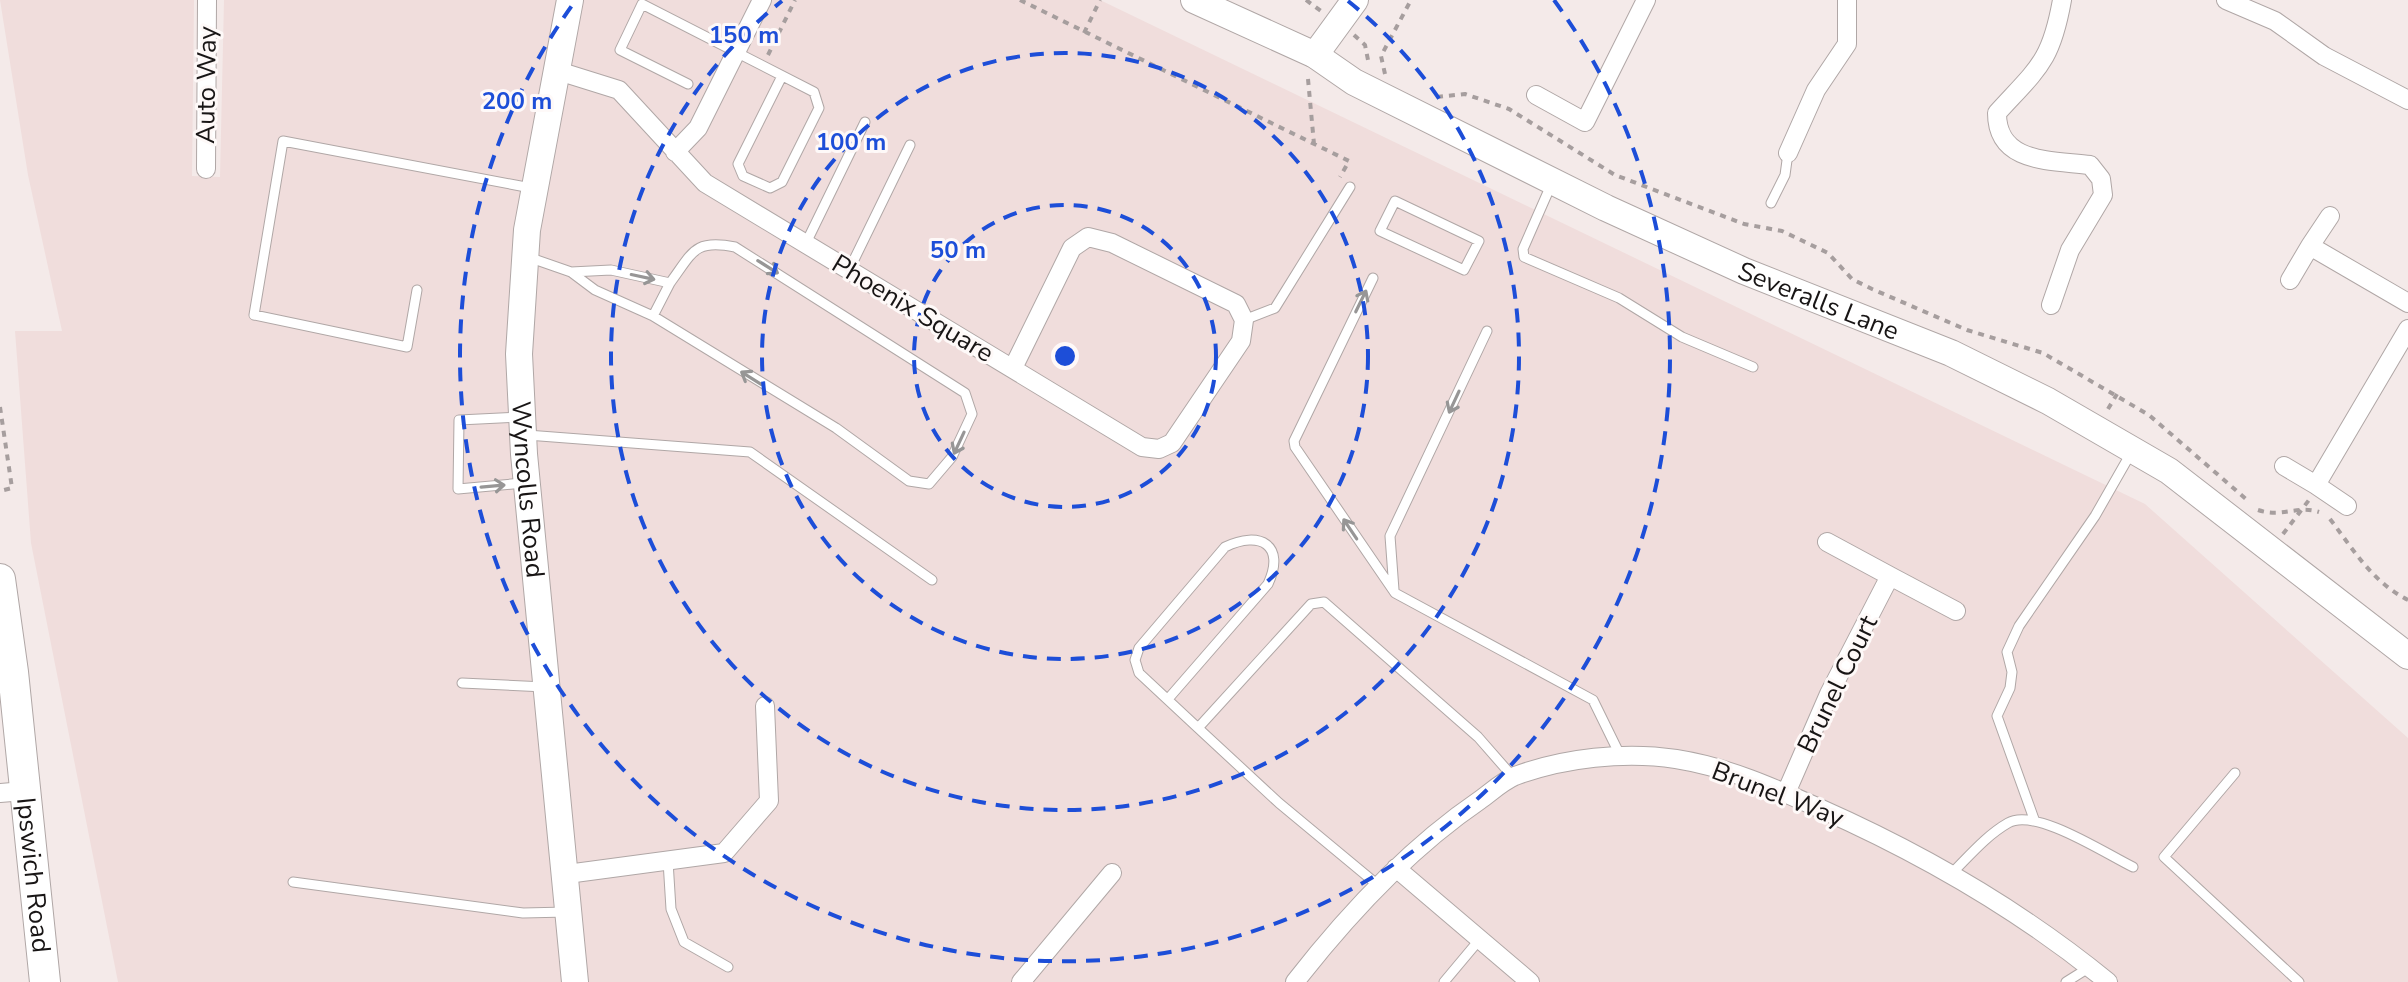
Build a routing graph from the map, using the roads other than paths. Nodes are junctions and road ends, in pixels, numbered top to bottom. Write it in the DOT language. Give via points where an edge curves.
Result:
graph roads {
  1 [pos="207,0"];
  2 [pos="570,0"];
  3 [pos="1194,0"];
  4 [pos="1355,0"];
  5 [pos="1646,0"];
  6 [pos="1847,0"];
  7 [pos="2062,0"];
  8 [pos="2226,0"];
  9 [pos="756,2"];
  10 [pos="736,52"];
  11 [pos="1311,67"];
  12 [pos="555,70"];
  13 [pos="782,76"];
  14 [pos="688,84"];
  15 [pos="1536,95"];
  16 [pos="2408,100"];
  17 [pos="865,122"];
  18 [pos="910,145"];
  19 [pos="675,152"];
  20 [pos="1788,153"];
  21 [pos="206,169"];
  22 [pos="1553,181"];
  23 [pos="1350,187"];
  24 [pos="534,188"];
  25 [pos="1771,203"];
  26 [pos="2330,216"];
  27 [pos="1479,241"];
  28 [pos="806,243"];
  29 [pos="2310,246"];
  30 [pos="524,256"];
  31 [pos="849,270"];
  32 [pos="571,272"];
  33 [pos="1373,278"];
  34 [pos="2290,280"];
  35 [pos="670,283"];
  36 [pos="417,290"];
  37 [pos="2408,303"];
  38 [pos="2051,305"];
  39 [pos="653,316"];
  40 [pos="1244,320"];
  41 [pos="2408,329"];
  42 [pos="1487,331"];
  43 [pos="1753,367"];
  44 [pos="1013,368"];
  45 [pos="523,426"];
  46 [pos="2133,450"];
  47 [pos="2284,466"];
  48 [pos="527,483"];
  49 [pos="2316,485"];
  50 [pos="2347,506"];
  51 [pos="1827,542"];
  52 [pos="1890,576"];
  53 [pos="0,579"];
  54 [pos="932,580"];
  55 [pos="1395,593"];
  56 [pos="1956,611"];
  57 [pos="2408,656"];
  58 [pos="462,683"];
  59 [pos="548,687"];
  60 [pos="1168,699"];
  61 [pos="765,706"];
  62 [pos="1198,728"];
  63 [pos="1620,755"];
  64 [pos="2235,773"];
  65 [pos="1513,777"];
  66 [pos="12,780"];
  67 [pos="1786,793"];
  68 [pos="2034,819"];
  69 [pos="668,861"];
  70 [pos="2133,867"];
  71 [pos="1396,868"];
  72 [pos="1953,872"];
  73 [pos="1112,873"];
  74 [pos="567,874"];
  75 [pos="293,882"];
  76 [pos="1379,886"];
  77 [pos="570,912"];
  78 [pos="1480,939"];
  79 [pos="728,967"];
  80 [pos="2090,967"];
  81 [pos="45,982"];
  82 [pos="575,982"];
  83 [pos="1021,982"];
  84 [pos="1295,982"];
  85 [pos="1444,982"];
  86 [pos="1530,982"];
  87 [pos="2066,982"];
  88 [pos="2108,982"];
  89 [pos="2299,982"];
  1 -- 21 [label="street, Auto Way"];
  2 -- 12 [label="street, Wyncolls Road"];
  3 -- 11 [label="street, Severalls Lane"];
  4 -- 11 [label="street"];
  5 -- 15 [label="street" via="1585,122"];
  6 -- 20 [label="street" via="1847,44 1816,90"];
  7 -- 38 [label="street" via="2054,42 2043,62 1997,113 2005,144 2021,156 2090,165 2101,179 2103,195 2070,250"];
  8 -- 16 [label="street" via="2275,21 2324,56"];
  9 -- 10 [label="street"];
  10 -- 13 [label="lane"];
  10 -- 14 [label="lane" via="642,4 620,50"];
  10 -- 19 [label="street" via="698,128"];
  11 -- 22 [label="street, Severalls Lane" via="1354,82"];
  12 -- 19 [label="street, Phoenix Square" via="619,90"];
  12 -- 24 [label="street, Wyncolls Road"];
  13 -- 13 [label="lane" via="814,92 819,108 782,182 770,188 743,176 738,164"];
  17 -- 28 [label="lane"];
  18 -- 31 [label="lane"];
  19 -- 28 [label="street, Phoenix Square" via="705,183"];
  20 -- 25 [label="lane" via="1785,175"];
  22 -- 43 [label="lane" via="1524,257 1619,298 1682,337"];
  22 -- 46 [label="street, Severalls Lane" via="1744,271 1951,353"];
  23 -- 40 [label="lane" via="1275,308"];
  24 -- 30 [label="street, Wyncolls Road"];
  24 -- 36 [label="lane" via="283,141 254,315 407,347"];
  26 -- 29 [label="street"];
  27 -- 27 [label="lane" via="1464,270 1380,231 1395,201"];
  28 -- 31 [label="street, Phoenix Square"];
  29 -- 34 [label="street"];
  29 -- 37 [label="street"];
  30 -- 32 [label="lane"];
  30 -- 45 [label="street, Wyncolls Road" via="519,354"];
  31 -- 44 [label="street, Phoenix Square"];
  32 -- 35 [label="lane, one-way" via="611,270"];
  32 -- 39 [label="lane" via="595,290"];
  55 -- 33 [label="lane, one-way" via="1294,441"];
  35 -- 39 [label="lane"];
  35 -- 39 [label="lane, one-way" via="697,246 712,242 735,247 965,393 972,414 952,457 929,484 909,481 836,428"];
  40 -- 44 [label="street, Phoenix Square" via="1241,341 1172,443 1159,449 1142,447"];
  40 -- 44 [label="street" via="1236,304 1112,243 1088,237 1072,248"];
  41 -- 49 [label="street"];
  42 -- 55 [label="lane, one-way" via="1390,536"];
  45 -- 48 [label="street, Wyncolls Road"];
  45 -- 48 [label="lane, one-way" via="459,420 458,489"];
  45 -- 54 [label="lane" via="750,452"];
  46 -- 57 [label="street, Severalls Lane" via="2169,471"];
  46 -- 68 [label="lane" via="2007,652 2010,688 1997,716"];
  47 -- 49 [label="street"];
  48 -- 59 [label="street, Wyncolls Road"];
  49 -- 50 [label="street"];
  51 -- 52 [label="street"];
  52 -- 56 [label="street"];
  52 -- 67 [label="street, Brunel Court" via="1829,694"];
  53 -- 66 [label="main road, Ipswich Road"];
  55 -- 63 [label="lane" via="1593,700"];
  58 -- 59 [label="lane"];
  59 -- 74 [label="street, Wyncolls Road"];
  60 -- 60 [label="lane" via="1139,673 1139,648 1225,547 1256,539 1275,555 1268,584"];
  60 -- 62 [label="lane"];
  61 -- 69 [label="street" via="769,801 724,853"];
  62 -- 65 [label="lane" via="1311,604 1324,602 1478,737"];
  62 -- 76 [label="lane"];
  63 -- 65 [label="street, Brunel Way"];
  63 -- 67 [label="street, Brunel Way" via="1675,759 1736,772"];
  64 -- 89 [label="lane" via="2164,857"];
  65 -- 71 [label="street, Brunel Way" via="1451,819"];
  66 -- 81 [label="main road, Ipswich Road"];
  67 -- 72 [label="street, Brunel Way"];
  68 -- 70 [label="lane"];
  68 -- 72 [label="lane" via="2009,822"];
  69 -- 74 [label="street"];
  69 -- 79 [label="lane" via="671,909 684,942"];
  71 -- 76 [label="street, Brunel Way"];
  71 -- 78 [label="street"];
  72 -- 80 [label="street, Brunel Way"];
  73 -- 83 [label="street"];
  74 -- 77 [label="street, Wyncolls Road"];
  75 -- 77 [label="lane" via="523,913"];
  76 -- 84 [label="street, Brunel Way"];
  77 -- 82 [label="street, Wyncolls Road"];
  78 -- 85 [label="lane"];
  78 -- 86 [label="street"];
  80 -- 87 [label="lane"];
  80 -- 88 [label="street, Brunel Way"];
}
